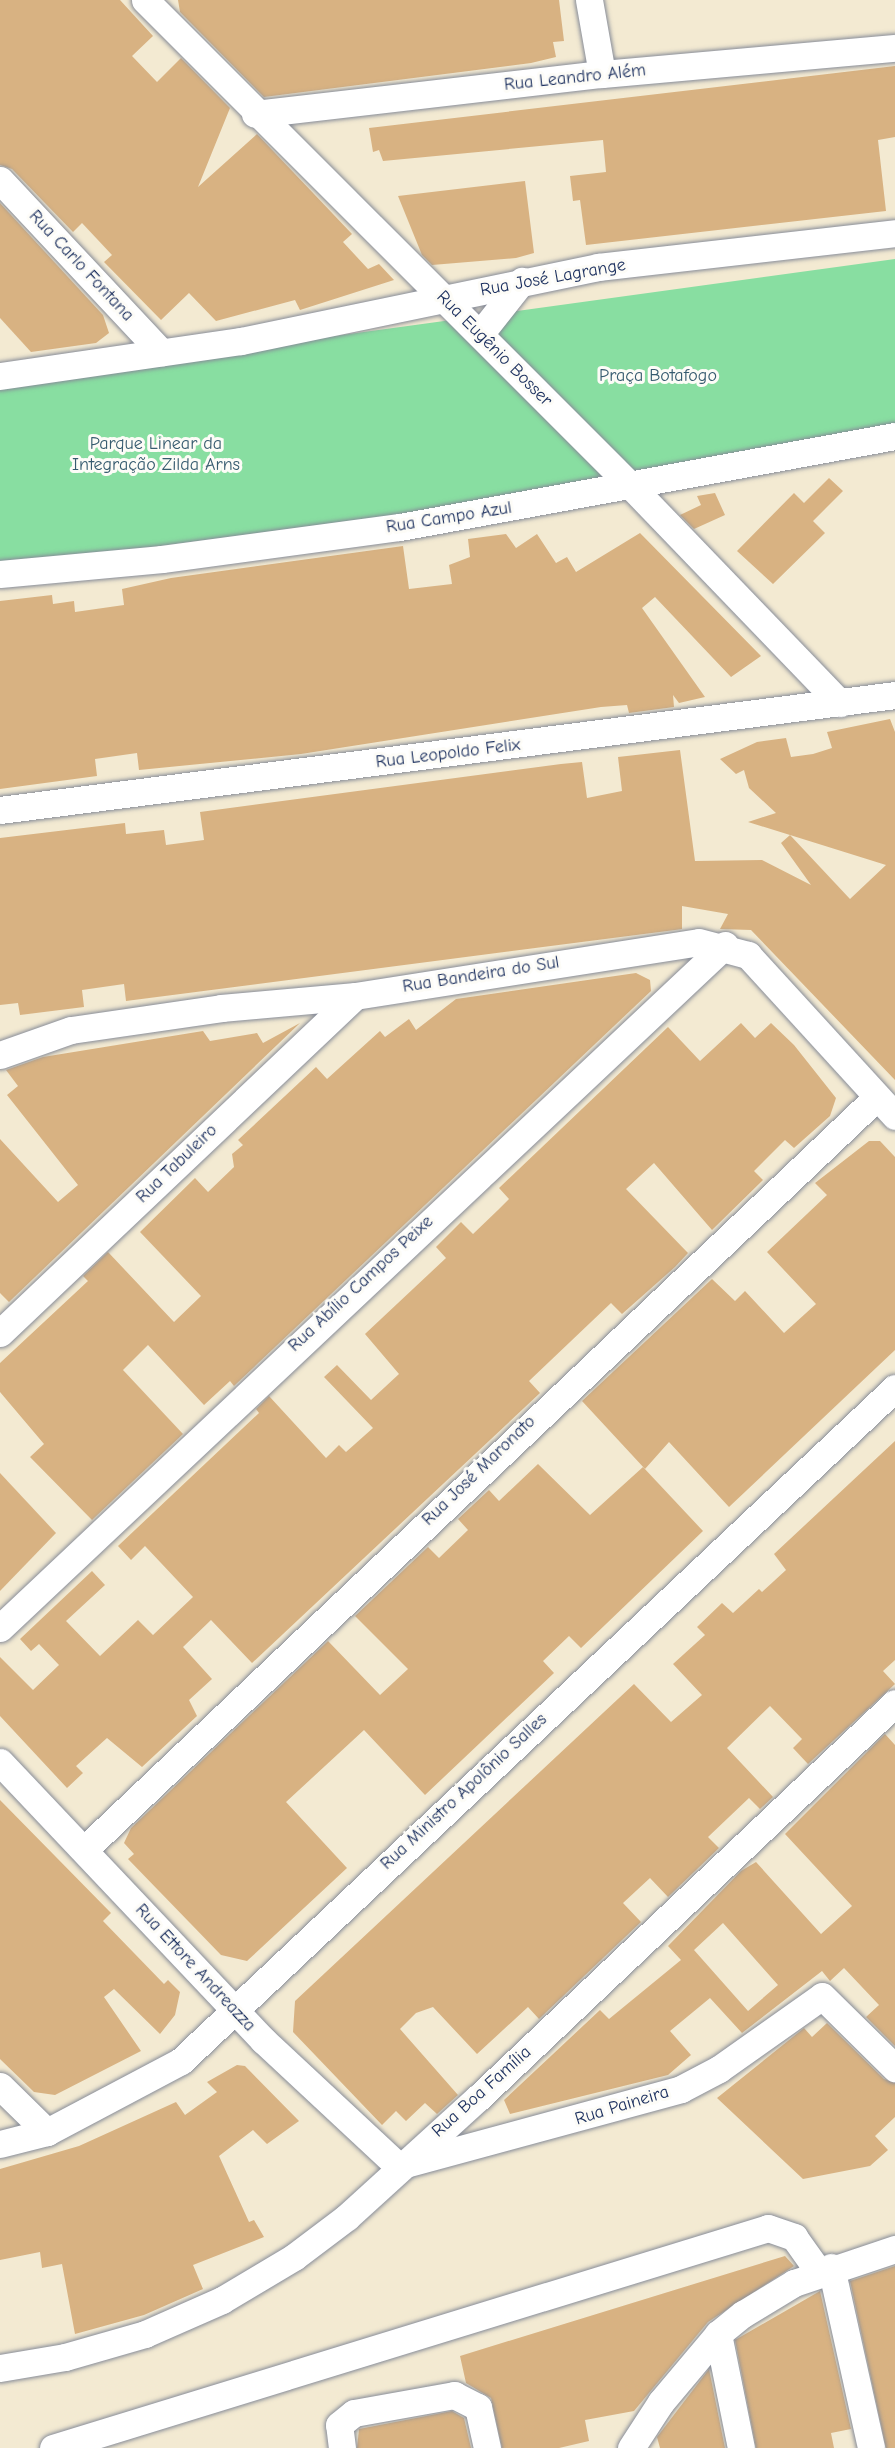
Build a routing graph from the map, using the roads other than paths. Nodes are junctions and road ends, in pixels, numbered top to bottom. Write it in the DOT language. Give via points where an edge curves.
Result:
graph roads {
  1 [pos="145,0"];
  2 [pos="589,0"];
  3 [pos="895,48"];
  4 [pos="602,74"];
  5 [pos="255,114"];
  6 [pos="0,180"];
  7 [pos="895,232"];
  8 [pos="522,281"];
  9 [pos="443,298"];
  10 [pos="480,334"];
  11 [pos="161,352"];
  12 [pos="0,376"];
  13 [pos="895,436"];
  14 [pos="632,487"];
  15 [pos="0,574"];
  16 [pos="895,695"];
  17 [pos="840,703"];
  18 [pos="0,810"];
  19 [pos="725,945"];
  20 [pos="355,996"];
  21 [pos="0,1055"];
  22 [pos="886,1106"];
  23 [pos="0,1333"];
  24 [pos="895,1388"];
  25 [pos="0,1628"];
  26 [pos="895,1703"];
  27 [pos="0,1762"];
  28 [pos="85,1849"];
  29 [pos="235,2010"];
  30 [pos="895,2068"];
  31 [pos="0,2086"];
  32 [pos="47,2132"];
  33 [pos="0,2144"];
  34 [pos="398,2166"];
  35 [pos="895,2249"];
  36 [pos="825,2269"];
  37 [pos="718,2334"];
  38 [pos="0,2368"];
  39 [pos="53,2448"];
  40 [pos="342,2448"];
  41 [pos="487,2448"];
  42 [pos="631,2448"];
  43 [pos="741,2448"];
  44 [pos="871,2448"];
  1 -- 5 [label="street, Rua Eugênio Bosser"];
  2 -- 4 [label="street"];
  3 -- 4 [label="street, Rua Leandro Além"];
  4 -- 5 [label="street, Rua Leandro Além"];
  5 -- 9 [label="street, Rua Eugênio Bosser"];
  6 -- 11 [label="street, Rua Carlo Fontana"];
  7 -- 8 [label="street, Rua José Lagrange"];
  8 -- 9 [label="street, Rua José Lagrange"];
  8 -- 10 [label="street"];
  9 -- 10 [label="street, Rua Eugênio Bosser"];
  9 -- 11 [label="street, Rua José Lagrange" via="241,341"];
  10 -- 14 [label="street, Rua Eugênio Bosser"];
  11 -- 12 [label="street, Rua José Lagrange"];
  13 -- 14 [label="street, Rua Campo Azul"];
  14 -- 15 [label="street, Rua Campo Azul" via="162,560"];
  14 -- 17 [label="street, Rua Eugênio Bosser"];
  16 -- 17 [label="street, Rua Leopoldo Felix"];
  17 -- 18 [label="street, Rua Leopoldo Felix"];
  19 -- 20 [label="street, Rua Bandeira do Sul" via="682,942"];
  19 -- 22 [label="street, Rua Bandeira do Sul" via="748,955"];
  19 -- 25 [label="street, Rua Abílio Campos Peixe"];
  20 -- 21 [label="street, Rua Bandeira do Sul" via="221,1008 71,1030"];
  20 -- 23 [label="street, Rua Tabuleiro"];
  22 -- 28 [label="street, Rua José Maronato"];
  24 -- 29 [label="street, Rua Ministro Apolônio Salles"];
  26 -- 34 [label="street, Rua Boa Família" via="478,2098"];
  27 -- 28 [label="street, Rua Ettore Andreazza"];
  28 -- 29 [label="street, Rua Ettore Andreazza"];
  29 -- 32 [label="street, Rua Ministro Apolônio Salles" via="181,2061"];
  29 -- 34 [label="street, Rua Ettore Andreazza"];
  30 -- 34 [label="street, Rua Paineira" via="822,1996 719,2069 681,2089"];
  31 -- 32 [label="street"];
  32 -- 33 [label="street, Rua Ministro Apolônio Salles"];
  34 -- 38 [label="street, Rua Boa Família" via="346,2217 222,2300 145,2334 65,2357"];
  35 -- 36 [label="street"];
  36 -- 37 [label="street"];
  36 -- 39 [label="street" via="794,2237 768,2228"];
  36 -- 44 [label="street"];
  37 -- 42 [label="street" via="661,2402"];
  37 -- 43 [label="street"];
  40 -- 41 [label="street" via="339,2425 354,2413 454,2395 478,2407"];
}
